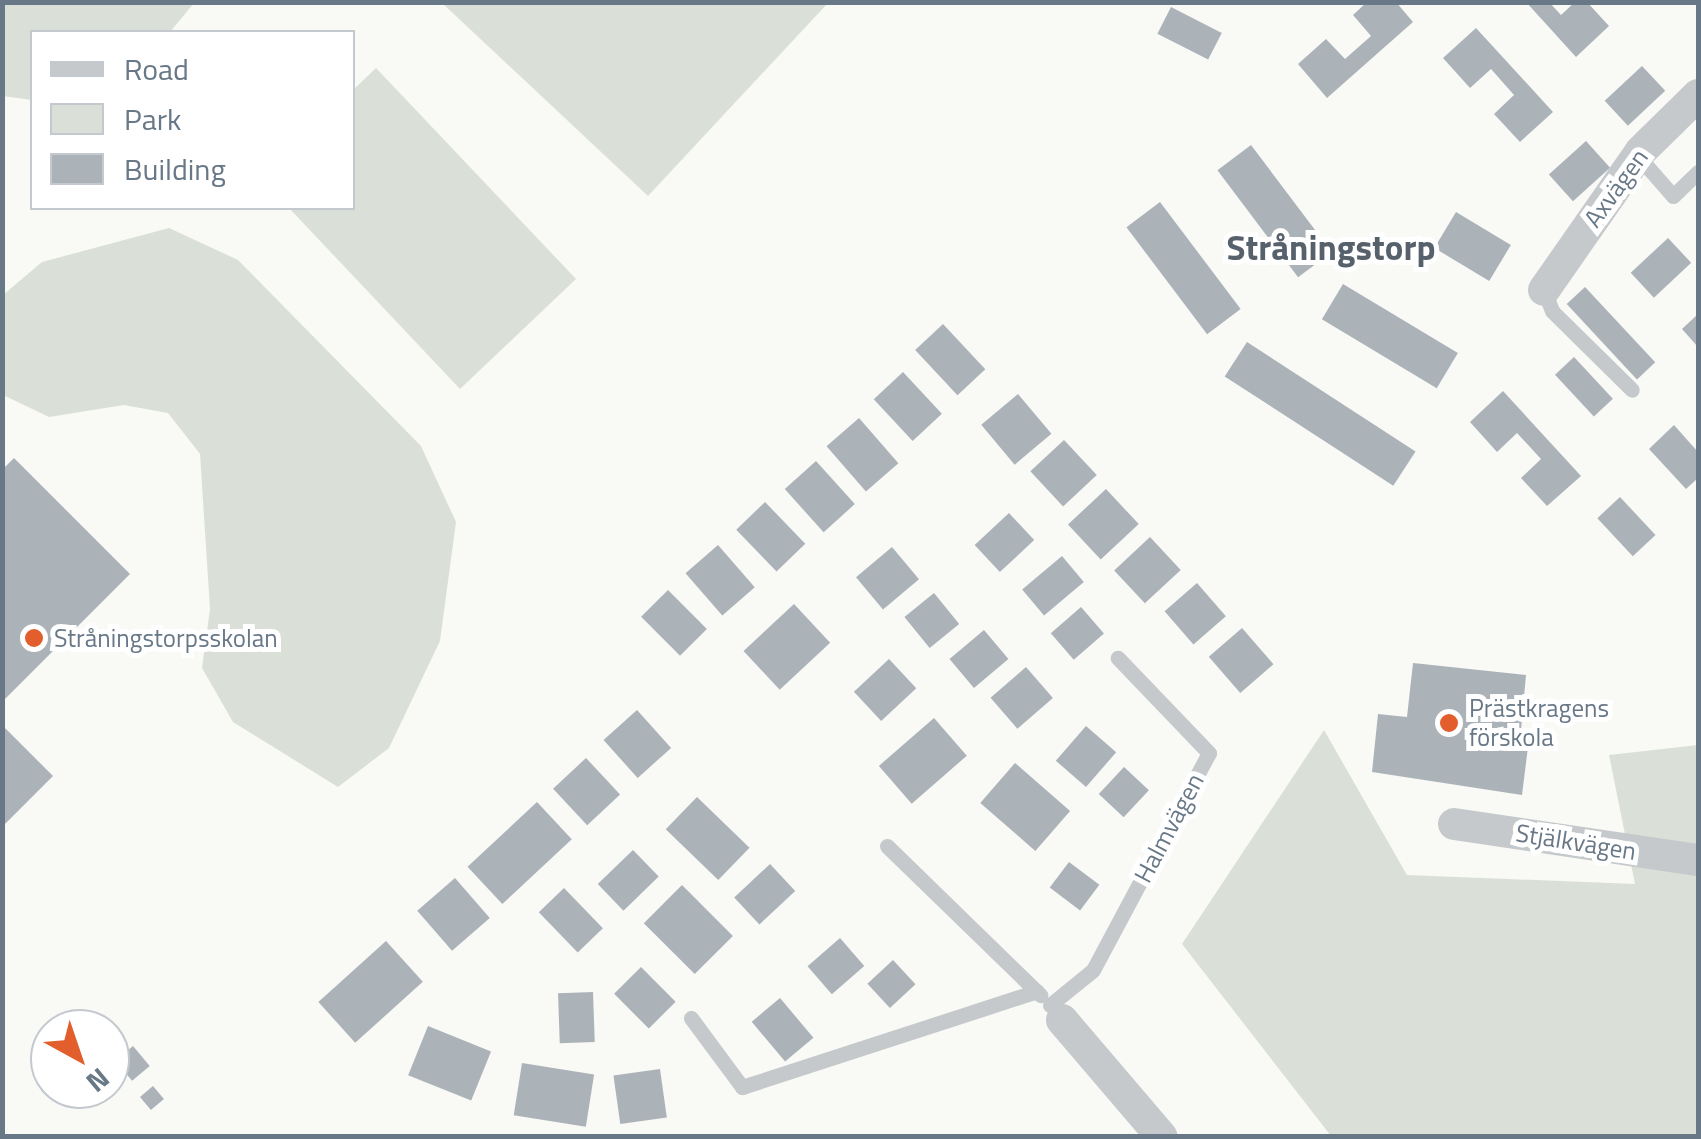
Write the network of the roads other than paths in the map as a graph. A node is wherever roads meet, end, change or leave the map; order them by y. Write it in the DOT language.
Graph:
graph roads {
  1 [pos="1698,95"];
  2 [pos="1638,156"];
  3 [pos="1698,172"];
  4 [pos="1544,290"];
  5 [pos="1632,390"];
  6 [pos="1118,658"];
  7 [pos="1454,824"];
  8 [pos="887,846"];
  9 [pos="1698,860"];
  10 [pos="1037,990"];
  11 [pos="1056,1013"];
  12 [pos="691,1018"];
  13 [pos="1161,1136"];
  1 -- 2 [label="street, Axvägen"];
  2 -- 3 [label="lane"];
  2 -- 4 [label="street, Axvägen"];
  4 -- 5 [label="lane"];
  6 -- 11 [label="lane, Halmvägen"];
  7 -- 9 [label="street, Stjälkvägen"];
  8 -- 10 [label="lane"];
  10 -- 11 [label="lane"];
  10 -- 12 [label="lane"];
  11 -- 13 [label="street"];
}
